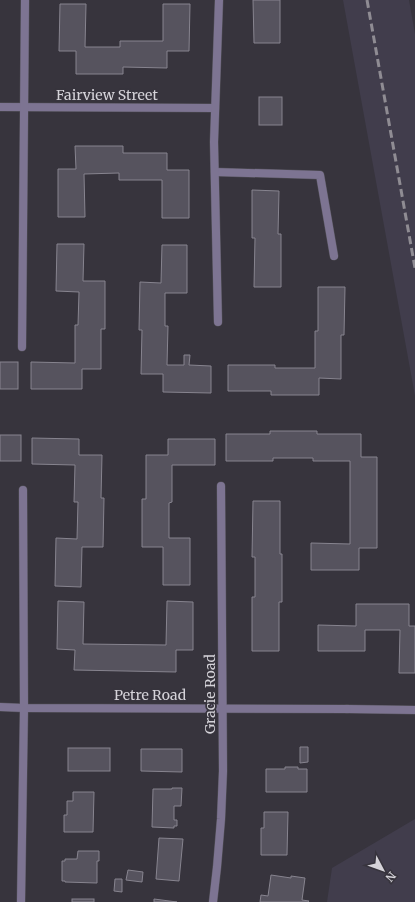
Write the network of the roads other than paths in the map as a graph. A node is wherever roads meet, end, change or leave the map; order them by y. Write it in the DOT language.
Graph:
graph roads {
  1 [pos="25,0"];
  2 [pos="219,0"];
  3 [pos="0,107"];
  4 [pos="24,108"];
  5 [pos="215,108"];
  6 [pos="215,172"];
  7 [pos="334,256"];
  8 [pos="218,322"];
  9 [pos="22,347"];
  10 [pos="221,486"];
  11 [pos="23,490"];
  12 [pos="0,707"];
  13 [pos="24,708"];
  14 [pos="223,708"];
  15 [pos="415,710"];
  16 [pos="21,902"];
  17 [pos="213,902"];
  1 -- 4 [label="street"];
  2 -- 5 [label="street"];
  3 -- 4 [label="street, Fairview Street"];
  4 -- 5 [label="street, Fairview Street"];
  4 -- 9 [label="street"];
  5 -- 6 [label="street"];
  6 -- 7 [label="street"];
  6 -- 8 [label="street"];
  10 -- 14 [label="street, Gracie Road"];
  11 -- 13 [label="street"];
  12 -- 13 [label="street, Petre Road"];
  13 -- 14 [label="street, Petre Road"];
  13 -- 16 [label="street"];
  14 -- 15 [label="street, Petre Road"];
  14 -- 17 [label="street, Gracie Road"];
}
